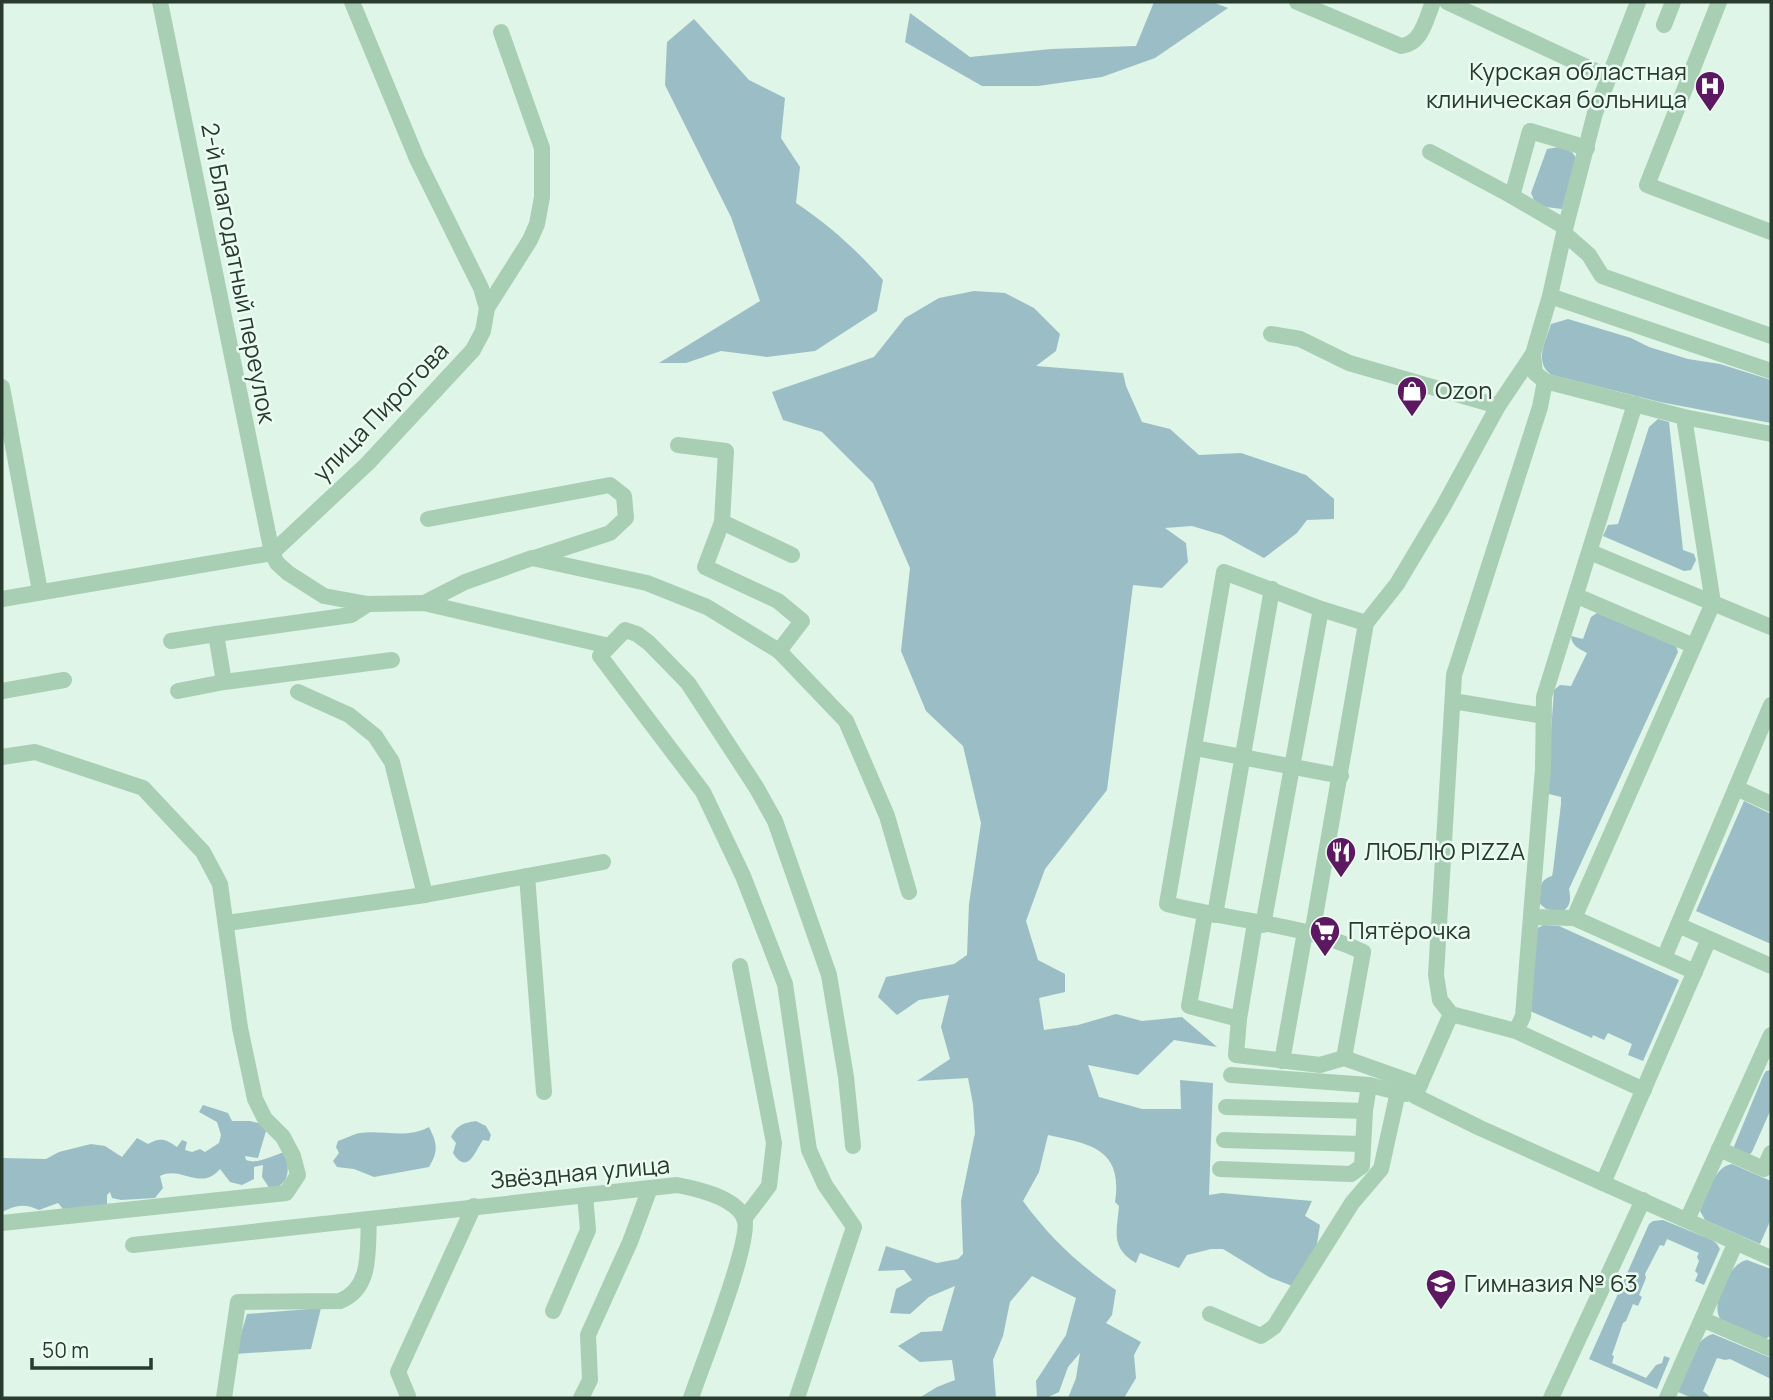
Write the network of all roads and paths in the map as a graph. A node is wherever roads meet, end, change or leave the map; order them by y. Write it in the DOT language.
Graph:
graph roads {
  1 [pos="160,2"];
  2 [pos="352,2"];
  3 [pos="1297,2"];
  4 [pos="1433,2"];
  5 [pos="1447,2"];
  6 [pos="1638,2"];
  7 [pos="1674,2"];
  8 [pos="1719,2"];
  9 [pos="1664,25"];
  10 [pos="501,32"];
  11 [pos="1608,77"];
  12 [pos="1587,148"];
  13 [pos="1430,152"];
  14 [pos="1512,195"];
  15 [pos="1564,230"];
  16 [pos="1771,232"];
  17 [pos="1550,296"];
  18 [pos="487,308"];
  19 [pos="1271,334"];
  20 [pos="1771,336"];
  21 [pos="1533,354"];
  22 [pos="1771,371"];
  23 [pos="1545,382"];
  24 [pos="2,387"];
  25 [pos="1635,404"];
  26 [pos="1498,406"];
  27 [pos="1684,417"];
  28 [pos="1771,433"];
  29 [pos="678,446"];
  30 [pos="428,519"];
  31 [pos="722,522"];
  32 [pos="272,552"];
  33 [pos="1590,552"];
  34 [pos="792,555"];
  35 [pos="532,558"];
  36 [pos="1272,589"];
  37 [pos="40,591"];
  38 [pos="1577,596"];
  39 [pos="2,599"];
  40 [pos="424,603"];
  41 [pos="1713,603"];
  42 [pos="368,604"];
  43 [pos="1321,609"];
  44 [pos="1366,623"];
  45 [pos="1771,627"];
  46 [pos="216,634"];
  47 [pos="171,641"];
  48 [pos="609,646"];
  49 [pos="1693,646"];
  50 [pos="779,651"];
  51 [pos="392,660"];
  52 [pos="64,680"];
  53 [pos="224,682"];
  54 [pos="2,691"];
  55 [pos="178,691"];
  56 [pos="298,692"];
  57 [pos="1453,701"];
  58 [pos="1771,705"];
  59 [pos="1544,716"];
  60 [pos="1195,748"];
  61 [pos="2,757"];
  62 [pos="1242,757"];
  63 [pos="1291,767"];
  64 [pos="1340,776"];
  65 [pos="1736,788"];
  66 [pos="1771,804"];
  67 [pos="603,862"];
  68 [pos="527,876"];
  69 [pos="909,892"];
  70 [pos="425,895"];
  71 [pos="1210,914"];
  72 [pos="1531,917"];
  73 [pos="1574,918"];
  74 [pos="227,923"];
  75 [pos="1259,924"];
  76 [pos="1678,925"];
  77 [pos="1308,933"];
  78 [pos="1709,939"];
  79 [pos="1664,958"];
  80 [pos="740,966"];
  81 [pos="1771,966"];
  82 [pos="1695,972"];
  83 [pos="1451,1014"];
  84 [pos="1239,1019"];
  85 [pos="1516,1031"];
  86 [pos="1771,1035"];
  87 [pos="1344,1058"];
  88 [pos="1282,1061"];
  89 [pos="1766,1062"];
  90 [pos="1231,1075"];
  91 [pos="1369,1086"];
  92 [pos="1644,1090"];
  93 [pos="544,1091"];
  94 [pos="1418,1091"];
  95 [pos="1398,1092"];
  96 [pos="1226,1107"];
  97 [pos="1365,1111"];
  98 [pos="1224,1140"];
  99 [pos="1362,1144"];
  100 [pos="853,1146"];
  101 [pos="1718,1149"];
  102 [pos="1771,1153"];
  103 [pos="1220,1170"];
  104 [pos="1603,1183"];
  105 [pos="650,1188"];
  106 [pos="585,1195"];
  107 [pos="1643,1200"];
  108 [pos="474,1206"];
  109 [pos="369,1219"];
  110 [pos="744,1219"];
  111 [pos="1687,1220"];
  112 [pos="2,1223"];
  113 [pos="1736,1242"];
  114 [pos="133,1245"];
  115 [pos="1769,1253"];
  116 [pos="553,1311"];
  117 [pos="1210,1314"];
  118 [pos="1703,1320"];
  119 [pos="1771,1349"];
  120 [pos="224,1398"];
  121 [pos="407,1398"];
  122 [pos="581,1398"];
  123 [pos="691,1398"];
  124 [pos="797,1398"];
  125 [pos="1551,1398"];
  126 [pos="1667,1398"];
  1 -- 32 [label="street, 2-й Благодатный переулок"];
  2 -- 18 [label="street"];
  3 -- 4 [label="street"];
  5 -- 11 [label="street"];
  6 -- 11 [label="street"];
  7 -- 9 [label="street"];
  8 -- 16 [label="street"];
  10 -- 18 [label="street, улица Пирогова"];
  11 -- 12 [label="street"];
  12 -- 14 [label="street"];
  12 -- 15 [label="street"];
  13 -- 14 [label="street"];
  14 -- 15 [label="street"];
  15 -- 17 [label="street"];
  15 -- 20 [label="street"];
  17 -- 21 [label="street"];
  17 -- 22 [label="street"];
  18 -- 32 [label="street, улица Пирогова"];
  19 -- 26 [label="street"];
  21 -- 23 [label="street"];
  21 -- 26 [label="street"];
  23 -- 25 [label="street"];
  23 -- 57 [label="street"];
  24 -- 37 [label="street"];
  25 -- 27 [label="street"];
  25 -- 33 [label="street"];
  26 -- 44 [label="street"];
  27 -- 28 [label="street"];
  27 -- 41 [label="street"];
  29 -- 31 [label="street"];
  30 -- 35 [label="street"];
  31 -- 34 [label="street"];
  31 -- 50 [label="street"];
  32 -- 37 [label="street"];
  32 -- 42 [label="street"];
  33 -- 38 [label="street"];
  33 -- 41 [label="street"];
  35 -- 40 [label="street"];
  35 -- 50 [label="street"];
  36 -- 43 [label="street"];
  36 -- 60 [label="street"];
  36 -- 62 [label="street"];
  37 -- 39 [label="street"];
  38 -- 49 [label="street"];
  38 -- 59 [label="street"];
  40 -- 42 [label="street"];
  40 -- 48 [label="street"];
  41 -- 45 [label="street"];
  41 -- 49 [label="street"];
  42 -- 46 [label="street"];
  43 -- 44 [label="street"];
  43 -- 63 [label="street"];
  44 -- 64 [label="street"];
  46 -- 47 [label="street"];
  46 -- 53 [label="street"];
  48 -- 100 [label="street"];
  48 -- 124 [label="street"];
  49 -- 73 [label="street"];
  50 -- 69 [label="street"];
  51 -- 53 [label="street"];
  52 -- 54 [label="street"];
  53 -- 55 [label="street"];
  56 -- 70 [label="street"];
  57 -- 59 [label="street"];
  57 -- 83 [label="street"];
  58 -- 65 [label="street"];
  59 -- 72 [label="street"];
  60 -- 62 [label="street"];
  60 -- 71 [label="street"];
  61 -- 74 [label="street"];
  62 -- 63 [label="street"];
  62 -- 71 [label="street"];
  63 -- 64 [label="street"];
  63 -- 75 [label="street"];
  64 -- 77 [label="street"];
  65 -- 66 [label="street"];
  65 -- 76 [label="street"];
  67 -- 68 [label="street"];
  68 -- 70 [label="street"];
  68 -- 93 [label="street"];
  70 -- 74 [label="street"];
  71 -- 75 [label="street"];
  71 -- 84 [label="street"];
  72 -- 73 [label="street"];
  72 -- 85 [label="street"];
  73 -- 79 [label="street"];
  74 -- 112 [label="street"];
  75 -- 77 [label="street"];
  75 -- 84 [label="street"];
  76 -- 78 [label="street"];
  76 -- 79 [label="street"];
  77 -- 87 [label="street"];
  77 -- 88 [label="street"];
  78 -- 81 [label="street"];
  78 -- 82 [label="street"];
  79 -- 82 [label="street"];
  80 -- 110 [label="street"];
  82 -- 92 [label="street"];
  83 -- 85 [label="street"];
  83 -- 94 [label="street"];
  84 -- 88 [label="street"];
  85 -- 92 [label="street"];
  86 -- 89 [label="street"];
  87 -- 88 [label="street"];
  87 -- 94 [label="street"];
  89 -- 101 [label="street"];
  90 -- 91 [label="street"];
  91 -- 95 [label="street"];
  91 -- 97 [label="street"];
  92 -- 104 [label="street"];
  94 -- 95 [label="street"];
  94 -- 104 [label="street"];
  95 -- 117 [label="street"];
  96 -- 97 [label="street"];
  97 -- 99 [label="street"];
  98 -- 99 [label="street"];
  99 -- 103 [label="street"];
  101 -- 102 [label="street"];
  101 -- 111 [label="street"];
  104 -- 107 [label="street"];
  105 -- 106 [label="street, Звёздная улица"];
  105 -- 110 [label="street, Звёздная улица"];
  105 -- 122 [label="street"];
  106 -- 108 [label="street, Звёздная улица"];
  106 -- 116 [label="street"];
  107 -- 111 [label="street"];
  107 -- 125 [label="street"];
  108 -- 109 [label="street, Звёздная улица"];
  108 -- 121 [label="street"];
  109 -- 114 [label="street, Звёздная улица"];
  109 -- 120 [label="street"];
  110 -- 123 [label="street"];
  111 -- 113 [label="street"];
  113 -- 115 [label="street"];
  113 -- 118 [label="street"];
  118 -- 119 [label="street"];
  118 -- 126 [label="street"];
}
